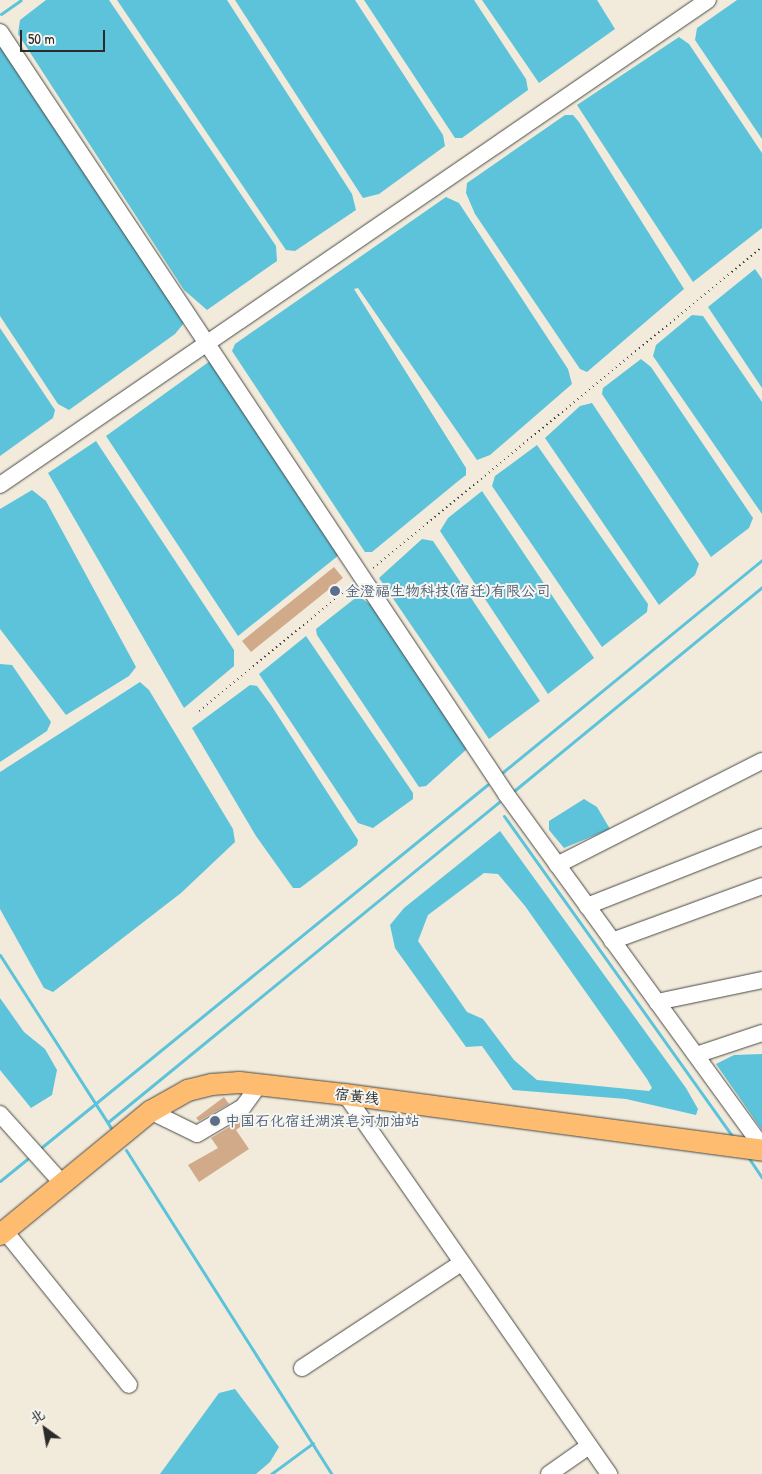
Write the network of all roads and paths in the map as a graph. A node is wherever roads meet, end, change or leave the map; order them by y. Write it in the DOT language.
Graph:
graph roads {
  1 [pos="708,0"];
  2 [pos="0,32"];
  3 [pos="762,247"];
  4 [pos="205,344"];
  5 [pos="0,484"];
  6 [pos="361,578"];
  7 [pos="199,711"];
  8 [pos="762,761"];
  9 [pos="762,837"];
  10 [pos="557,865"];
  11 [pos="762,886"];
  12 [pos="587,906"];
  13 [pos="612,940"];
  14 [pos="762,980"];
  15 [pos="657,1002"];
  16 [pos="762,1033"];
  17 [pos="696,1055"];
  18 [pos="259,1085"];
  19 [pos="345,1094"];
  20 [pos="150,1111"];
  21 [pos="0,1114"];
  22 [pos="762,1148"];
  23 [pos="61,1182"];
  24 [pos="2,1232"];
  25 [pos="461,1263"];
  26 [pos="302,1368"];
  27 [pos="129,1385"];
  28 [pos="589,1446"];
  29 [pos="550,1474"];
  30 [pos="609,1474"];
  1 -- 4 [label="street"];
  2 -- 4 [label="street"];
  3 -- 6 [label="path"];
  4 -- 5 [label="street"];
  4 -- 6 [label="street"];
  6 -- 7 [label="path"];
  6 -- 10 [label="street"];
  8 -- 10 [label="street"];
  9 -- 12 [label="street"];
  10 -- 12 [label="street"];
  11 -- 13 [label="street"];
  12 -- 13 [label="street"];
  13 -- 15 [label="street"];
  14 -- 15 [label="street"];
  15 -- 17 [label="street"];
  16 -- 17 [label="street"];
  17 -- 22 [label="street"];
  18 -- 19 [label="main road, 宿黄线"];
  18 -- 20 [label="main road, 宿黄线"];
  18 -- 20 [label="street"];
  19 -- 22 [label="main road, 宿黄线"];
  19 -- 25 [label="street"];
  20 -- 23 [label="main road, 宿黄线"];
  21 -- 23 [label="street"];
  23 -- 24 [label="main road, 宿黄线"];
  24 -- 27 [label="street"];
  25 -- 26 [label="street"];
  25 -- 28 [label="street"];
  28 -- 29 [label="street"];
  28 -- 30 [label="street"];
}
